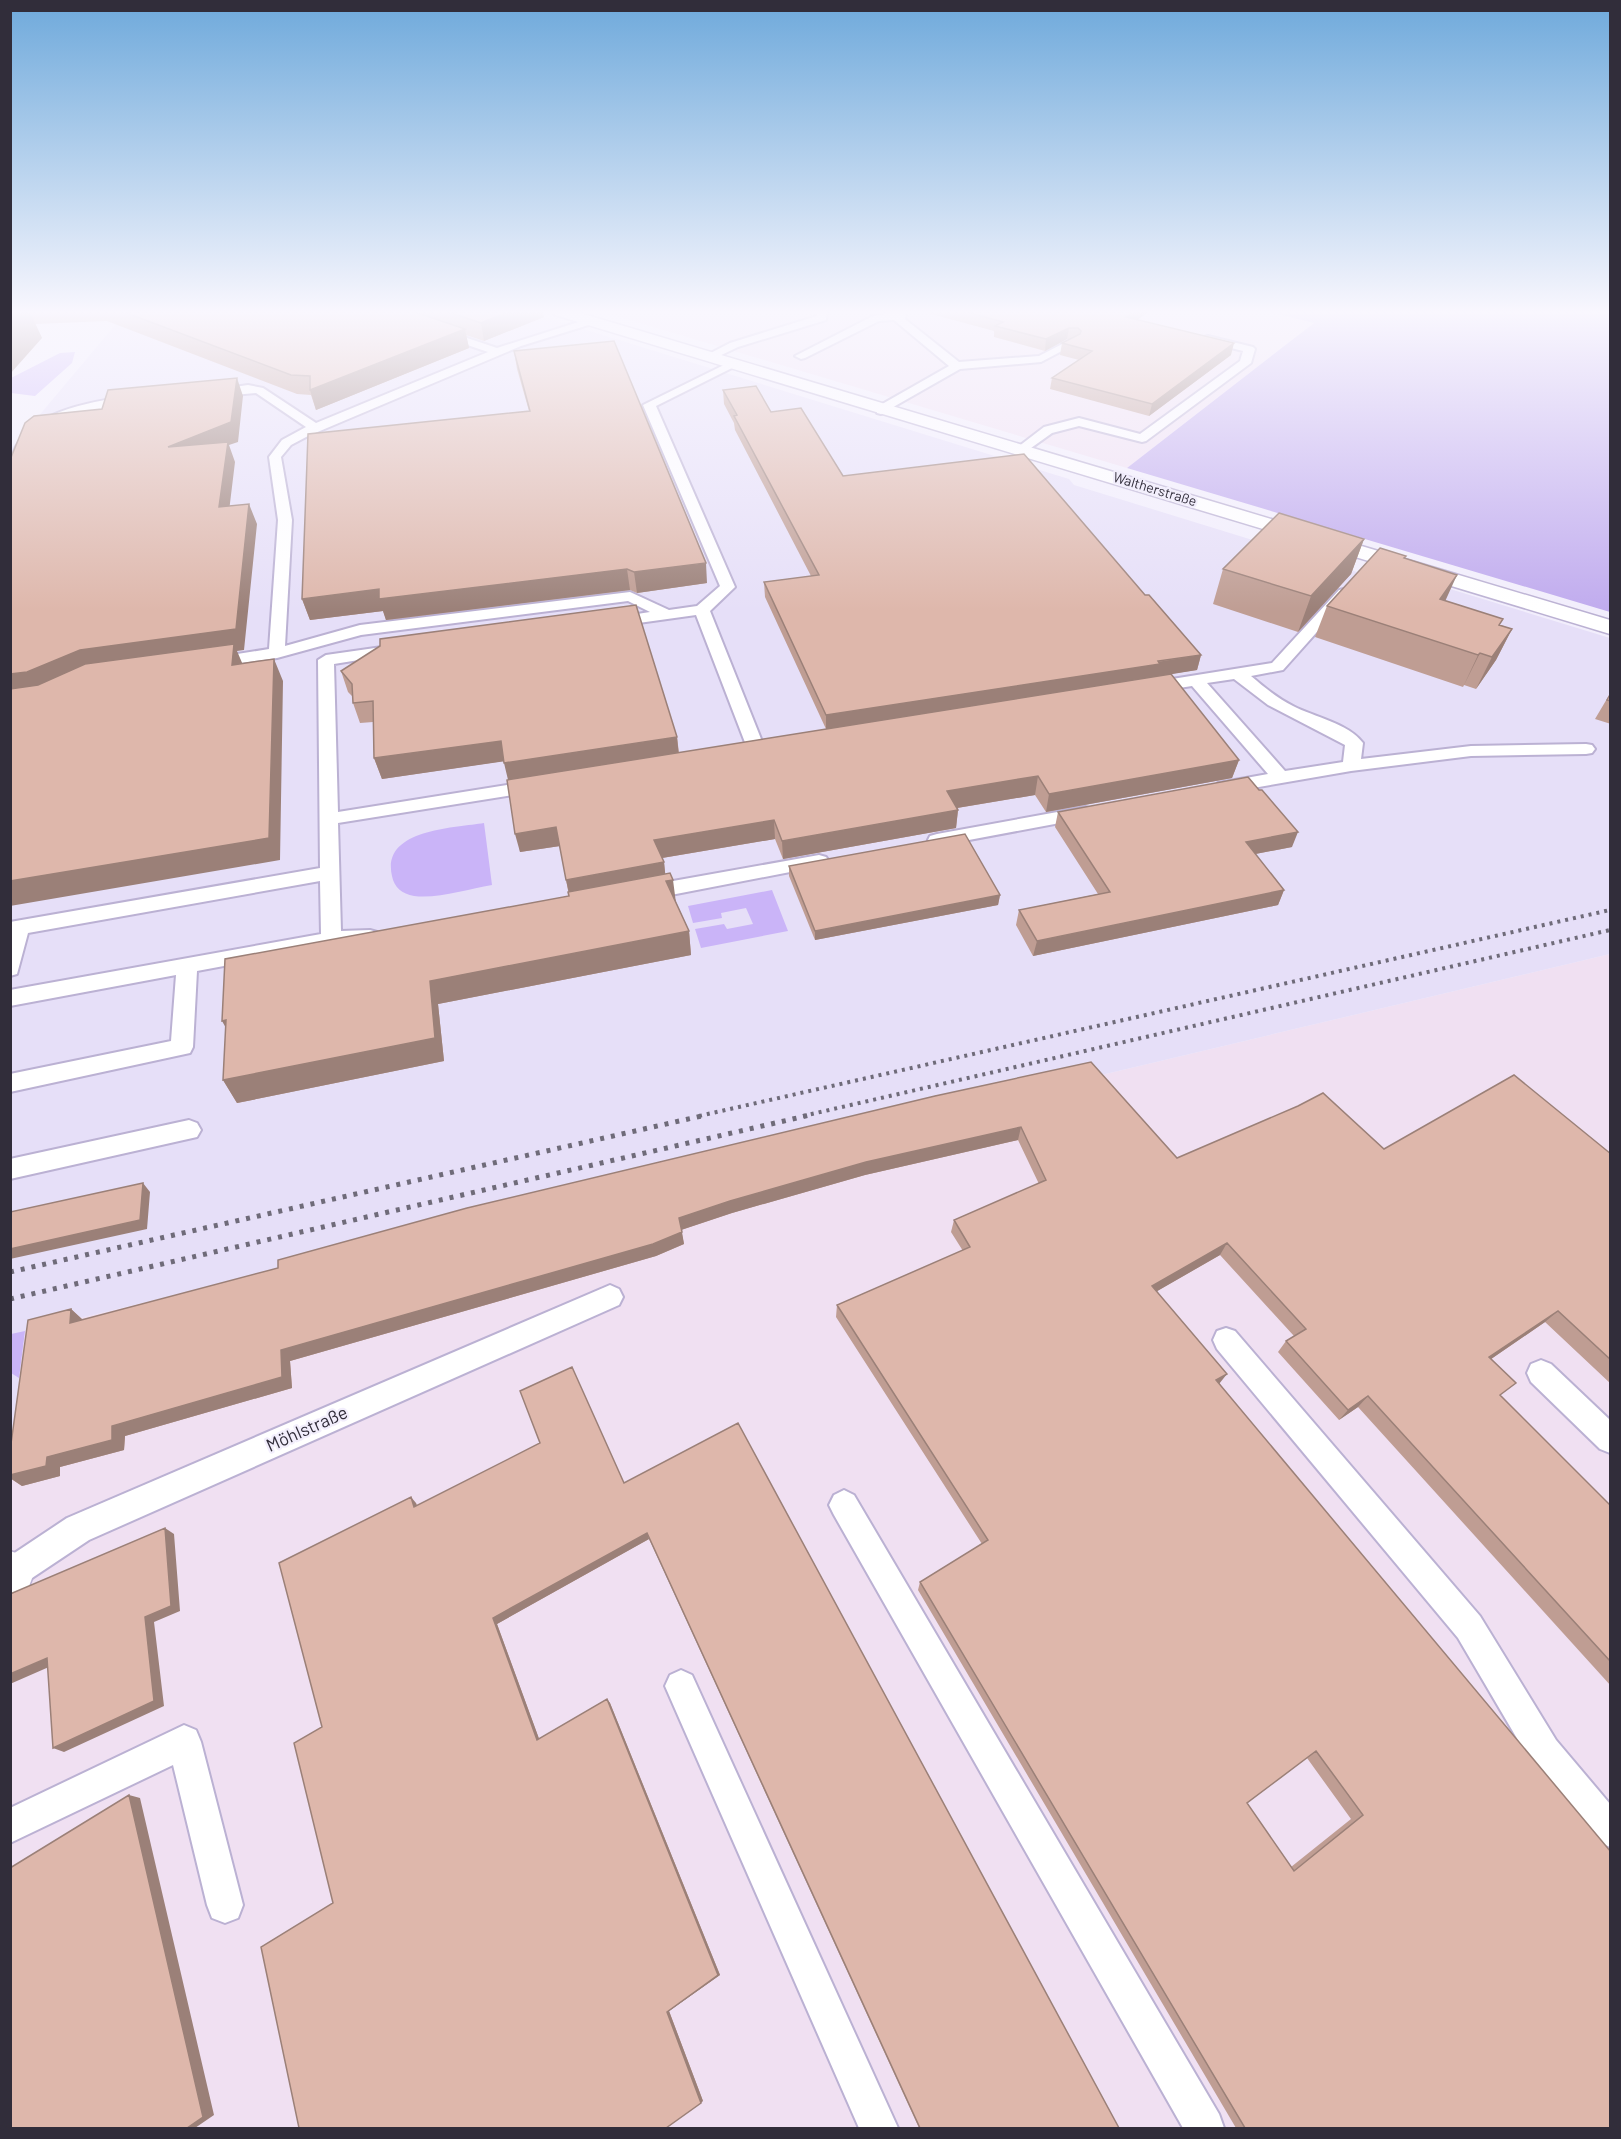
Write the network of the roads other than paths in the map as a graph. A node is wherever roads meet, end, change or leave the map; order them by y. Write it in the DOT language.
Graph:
graph roads {
  1 [pos="78,412"];
  2 [pos="292,412"];
  3 [pos="354,412"];
  4 [pos="652,412"];
  5 [pos="888,412"];
  6 [pos="1178,412"];
  7 [pos="315,428"];
  8 [pos="1020,450"];
  9 [pos="10,469"];
  10 [pos="1377,556"];
  11 [pos="702,610"];
  12 [pos="668,615"];
  13 [pos="597,624"];
  14 [pos="1611,627"];
  15 [pos="411,648"];
  16 [pos="277,653"];
  17 [pos="326,660"];
  18 [pos="196,665"];
  19 [pos="1237,673"];
  20 [pos="1196,680"];
  21 [pos="1126,691"];
  22 [pos="1586,749"];
  23 [pos="720,754"];
  24 [pos="1351,766"];
  25 [pos="1280,777"];
  26 [pos="554,784"];
  27 [pos="1210,790"];
  28 [pos="1104,809"];
  29 [pos="328,819"];
  30 [pos="917,843"];
  31 [pos="836,858"];
  32 [pos="329,873"];
  33 [pos="625,897"];
  34 [pos="15,928"];
  35 [pos="384,936"];
  36 [pos="331,939"];
  37 [pos="187,965"];
  38 [pos="10,969"];
  39 [pos="10,998"];
  40 [pos="10,1083"];
  41 [pos="189,1130"];
  42 [pos="10,1169"];
  43 [pos="610,1298"];
  44 [pos="1226,1340"];
  45 [pos="1541,1373"];
  46 [pos="1611,1439"];
  47 [pos="844,1505"];
  48 [pos="11,1573"];
  49 [pos="681,1686"];
  50 [pos="10,1826"];
  51 [pos="1611,1830"];
  52 [pos="225,1905"];
  53 [pos="879,2128"];
  54 [pos="1205,2128"];
  1 -- 9 [label="lane"];
  2 -- 7 [label="lane"];
  3 -- 7 [label="lane"];
  4 -- 11 [label="lane"];
  5 -- 8 [label="street, Waltherstraße"];
  6 -- 8 [label="lane"];
  7 -- 16 [label="lane"];
  8 -- 10 [label="street, Waltherstraße"];
  10 -- 14 [label="street, Waltherstraße"];
  10 -- 19 [label="lane"];
  11 -- 12 [label="lane"];
  11 -- 23 [label="lane"];
  12 -- 13 [label="lane"];
  12 -- 16 [label="lane"];
  15 -- 17 [label="lane"];
  16 -- 17 [label="lane"];
  16 -- 18 [label="lane"];
  17 -- 29 [label="lane"];
  19 -- 20 [label="lane"];
  19 -- 24 [label="lane"];
  20 -- 21 [label="lane"];
  20 -- 25 [label="lane"];
  22 -- 24 [label="lane"];
  24 -- 25 [label="lane"];
  25 -- 27 [label="lane"];
  26 -- 29 [label="lane"];
  28 -- 30 [label="lane"];
  29 -- 32 [label="lane"];
  31 -- 33 [label="lane"];
  32 -- 34 [label="lane"];
  32 -- 36 [label="lane"];
  34 -- 38 [label="lane"];
  35 -- 36 [label="lane"];
  36 -- 37 [label="lane"];
  37 -- 39 [label="lane"];
  37 -- 40 [label="lane"];
  41 -- 42 [label="lane"];
  43 -- 48 [label="lane, Möhlstraße"];
  44 -- 51 [label="lane"];
  45 -- 46 [label="lane"];
  47 -- 54 [label="lane"];
  49 -- 53 [label="lane"];
  50 -- 52 [label="lane"];
}
